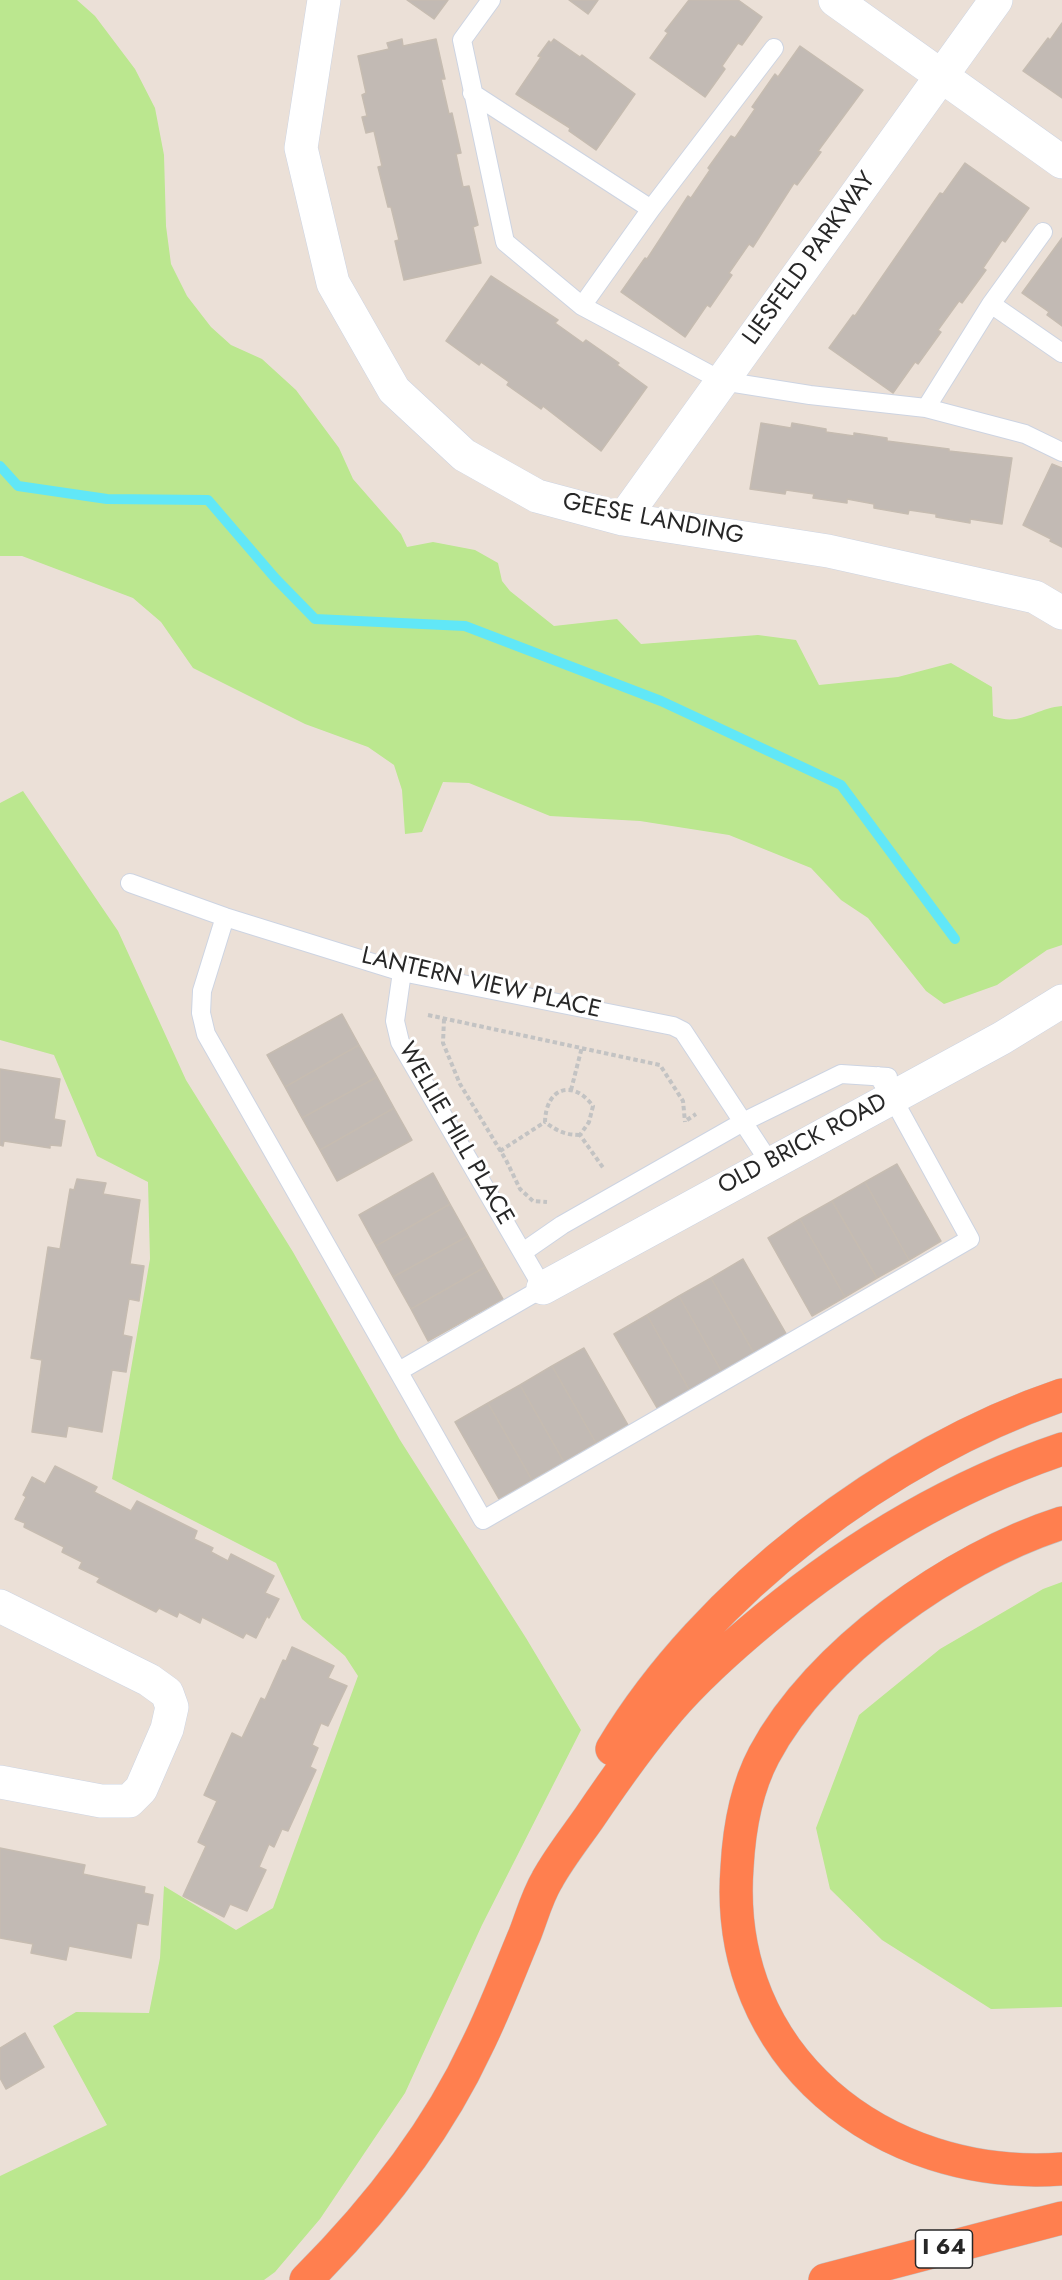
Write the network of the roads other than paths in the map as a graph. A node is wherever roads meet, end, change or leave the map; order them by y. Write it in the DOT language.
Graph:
graph roads {
  1 [pos="324,0"];
  2 [pos="491,0"];
  3 [pos="835,0"];
  4 [pos="996,0"];
  5 [pos="774,48"];
  6 [pos="941,76"];
  7 [pos="472,93"];
  8 [pos="1062,162"];
  9 [pos="651,209"];
  10 [pos="1043,232"];
  11 [pos="991,304"];
  12 [pos="582,306"];
  13 [pos="1062,353"];
  14 [pos="722,381"];
  15 [pos="926,408"];
  16 [pos="1062,452"];
  17 [pos="623,519"];
  18 [pos="1062,613"];
  19 [pos="130,883"];
  20 [pos="225,917"];
  21 [pos="402,972"];
  22 [pos="1062,1001"];
  23 [pos="885,1087"];
  24 [pos="743,1122"];
  25 [pos="770,1163"];
  26 [pos="523,1252"];
  27 [pos="543,1288"];
  28 [pos="399,1371"];
  29 [pos="1062,1395"];
  30 [pos="1062,1449"];
  31 [pos="1062,1523"];
  32 [pos="0,1606"];
  33 [pos="0,1782"];
  34 [pos="546,1881"];
  35 [pos="1062,2169"];
  36 [pos="1062,2218"];
  37 [pos="306,2280"];
  38 [pos="825,2280"];
  1 -- 17 [label="street, GEESE LANDING"];
  2 -- 7 [label="lane"];
  3 -- 6 [label="street"];
  4 -- 6 [label="street, LIESFELD PARKWAY"];
  5 -- 9 [label="lane"];
  6 -- 8 [label="street"];
  6 -- 14 [label="street, LIESFELD PARKWAY"];
  7 -- 9 [label="lane"];
  7 -- 12 [label="lane"];
  9 -- 12 [label="lane"];
  10 -- 11 [label="lane"];
  11 -- 13 [label="lane"];
  11 -- 15 [label="lane"];
  12 -- 14 [label="lane"];
  14 -- 15 [label="lane"];
  14 -- 17 [label="street, LIESFELD PARKWAY"];
  15 -- 16 [label="lane"];
  17 -- 18 [label="street, GEESE LANDING"];
  19 -- 20 [label="lane, LANTERN VIEW PLACE"];
  20 -- 21 [label="lane, LANTERN VIEW PLACE"];
  20 -- 28 [label="lane"];
  21 -- 24 [label="lane, LANTERN VIEW PLACE"];
  21 -- 26 [label="lane, WELLIE HILL PLACE"];
  22 -- 23 [label="street, OLD BRICK ROAD"];
  23 -- 24 [label="lane"];
  23 -- 25 [label="street, OLD BRICK ROAD"];
  23 -- 28 [label="lane"];
  24 -- 25 [label="lane, LANTERN VIEW PLACE"];
  24 -- 26 [label="lane"];
  25 -- 27 [label="street, OLD BRICK ROAD"];
  26 -- 27 [label="lane, WELLIE HILL PLACE"];
  27 -- 28 [label="lane"];
  29 -- 34 [label="highway"];
  30 -- 34 [label="highway"];
  31 -- 35 [label="highway"];
  32 -- 33 [label="street"];
  34 -- 37 [label="highway"];
  36 -- 38 [label="highway, I 64"];
}
